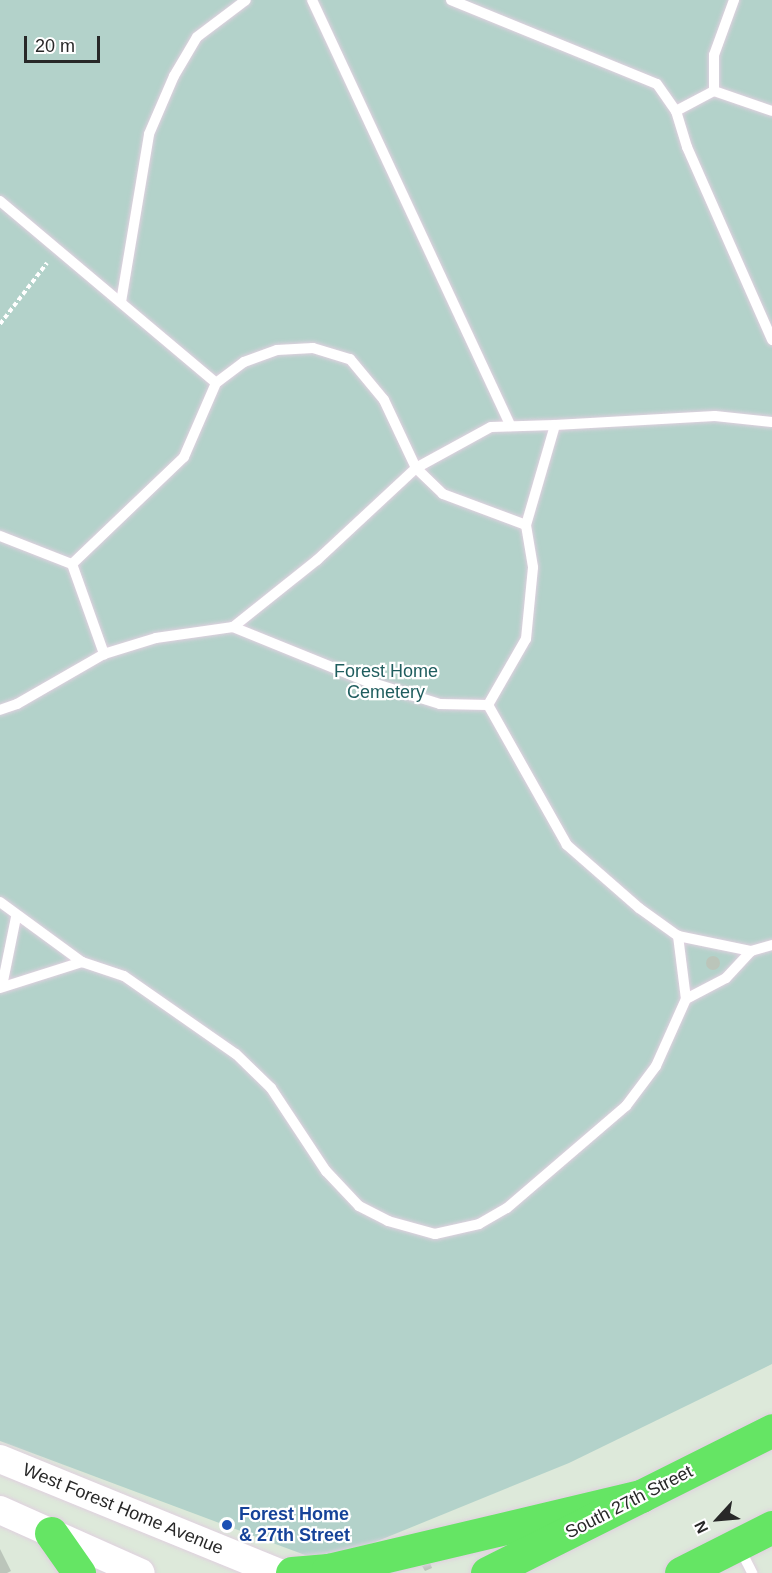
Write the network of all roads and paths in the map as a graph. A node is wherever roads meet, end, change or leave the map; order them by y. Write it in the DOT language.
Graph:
graph roads {
  1 [pos="246,0"];
  2 [pos="312,0"];
  3 [pos="451,0"];
  4 [pos="734,0"];
  5 [pos="714,91"];
  6 [pos="676,111"];
  7 [pos="772,111"];
  8 [pos="0,201"];
  9 [pos="58,248"];
  10 [pos="121,302"];
  11 [pos="0,324"];
  12 [pos="772,340"];
  13 [pos="216,383"];
  14 [pos="772,422"];
  15 [pos="555,424"];
  16 [pos="511,426"];
  17 [pos="416,468"];
  18 [pos="526,525"];
  19 [pos="0,536"];
  20 [pos="72,564"];
  21 [pos="233,627"];
  22 [pos="104,654"];
  23 [pos="488,705"];
  24 [pos="0,710"];
  25 [pos="0,902"];
  26 [pos="16,917"];
  27 [pos="678,936"];
  28 [pos="772,945"];
  29 [pos="752,951"];
  30 [pos="82,962"];
  31 [pos="1,987"];
  32 [pos="686,999"];
  33 [pos="772,1430"];
  34 [pos="0,1459"];
  35 [pos="641,1496"];
  36 [pos="0,1510"];
  37 [pos="772,1527"];
  38 [pos="51,1533"];
  39 [pos="738,1544"];
  40 [pos="79,1573"];
  41 [pos="141,1573"];
  42 [pos="279,1573"];
  43 [pos="292,1573"];
  44 [pos="487,1573"];
  45 [pos="681,1573"];
  46 [pos="752,1573"];
  1 -- 10 [label="lane"];
  2 -- 16 [label="lane"];
  3 -- 6 [label="lane"];
  4 -- 5 [label="lane"];
  5 -- 6 [label="lane"];
  5 -- 7 [label="lane"];
  6 -- 12 [label="lane"];
  8 -- 9 [label="lane"];
  9 -- 10 [label="lane"];
  9 -- 11 [label="path"];
  10 -- 13 [label="lane"];
  13 -- 17 [label="lane"];
  13 -- 20 [label="lane"];
  14 -- 15 [label="lane"];
  15 -- 16 [label="lane"];
  15 -- 18 [label="lane"];
  16 -- 17 [label="lane"];
  17 -- 18 [label="lane"];
  17 -- 21 [label="lane"];
  18 -- 23 [label="lane"];
  19 -- 20 [label="lane"];
  20 -- 22 [label="lane"];
  21 -- 22 [label="lane"];
  21 -- 23 [label="lane"];
  22 -- 24 [label="lane"];
  23 -- 27 [label="lane"];
  25 -- 26 [label="lane"];
  26 -- 30 [label="lane"];
  26 -- 31 [label="lane"];
  27 -- 29 [label="lane"];
  27 -- 32 [label="lane"];
  28 -- 29 [label="lane"];
  29 -- 32 [label="lane"];
  30 -- 31 [label="lane"];
  30 -- 32 [label="lane"];
  33 -- 35 [label="main road, South 27th Street"];
  34 -- 42 [label="main road, West Forest Home Avenue"];
  35 -- 43 [label="main road"];
  35 -- 44 [label="main road, South 27th Street"];
  36 -- 38 [label="main road"];
  37 -- 39 [label="main road"];
  38 -- 40 [label="main road"];
  38 -- 41 [label="main road"];
  39 -- 45 [label="main road"];
  39 -- 46 [label="lane"];
}
